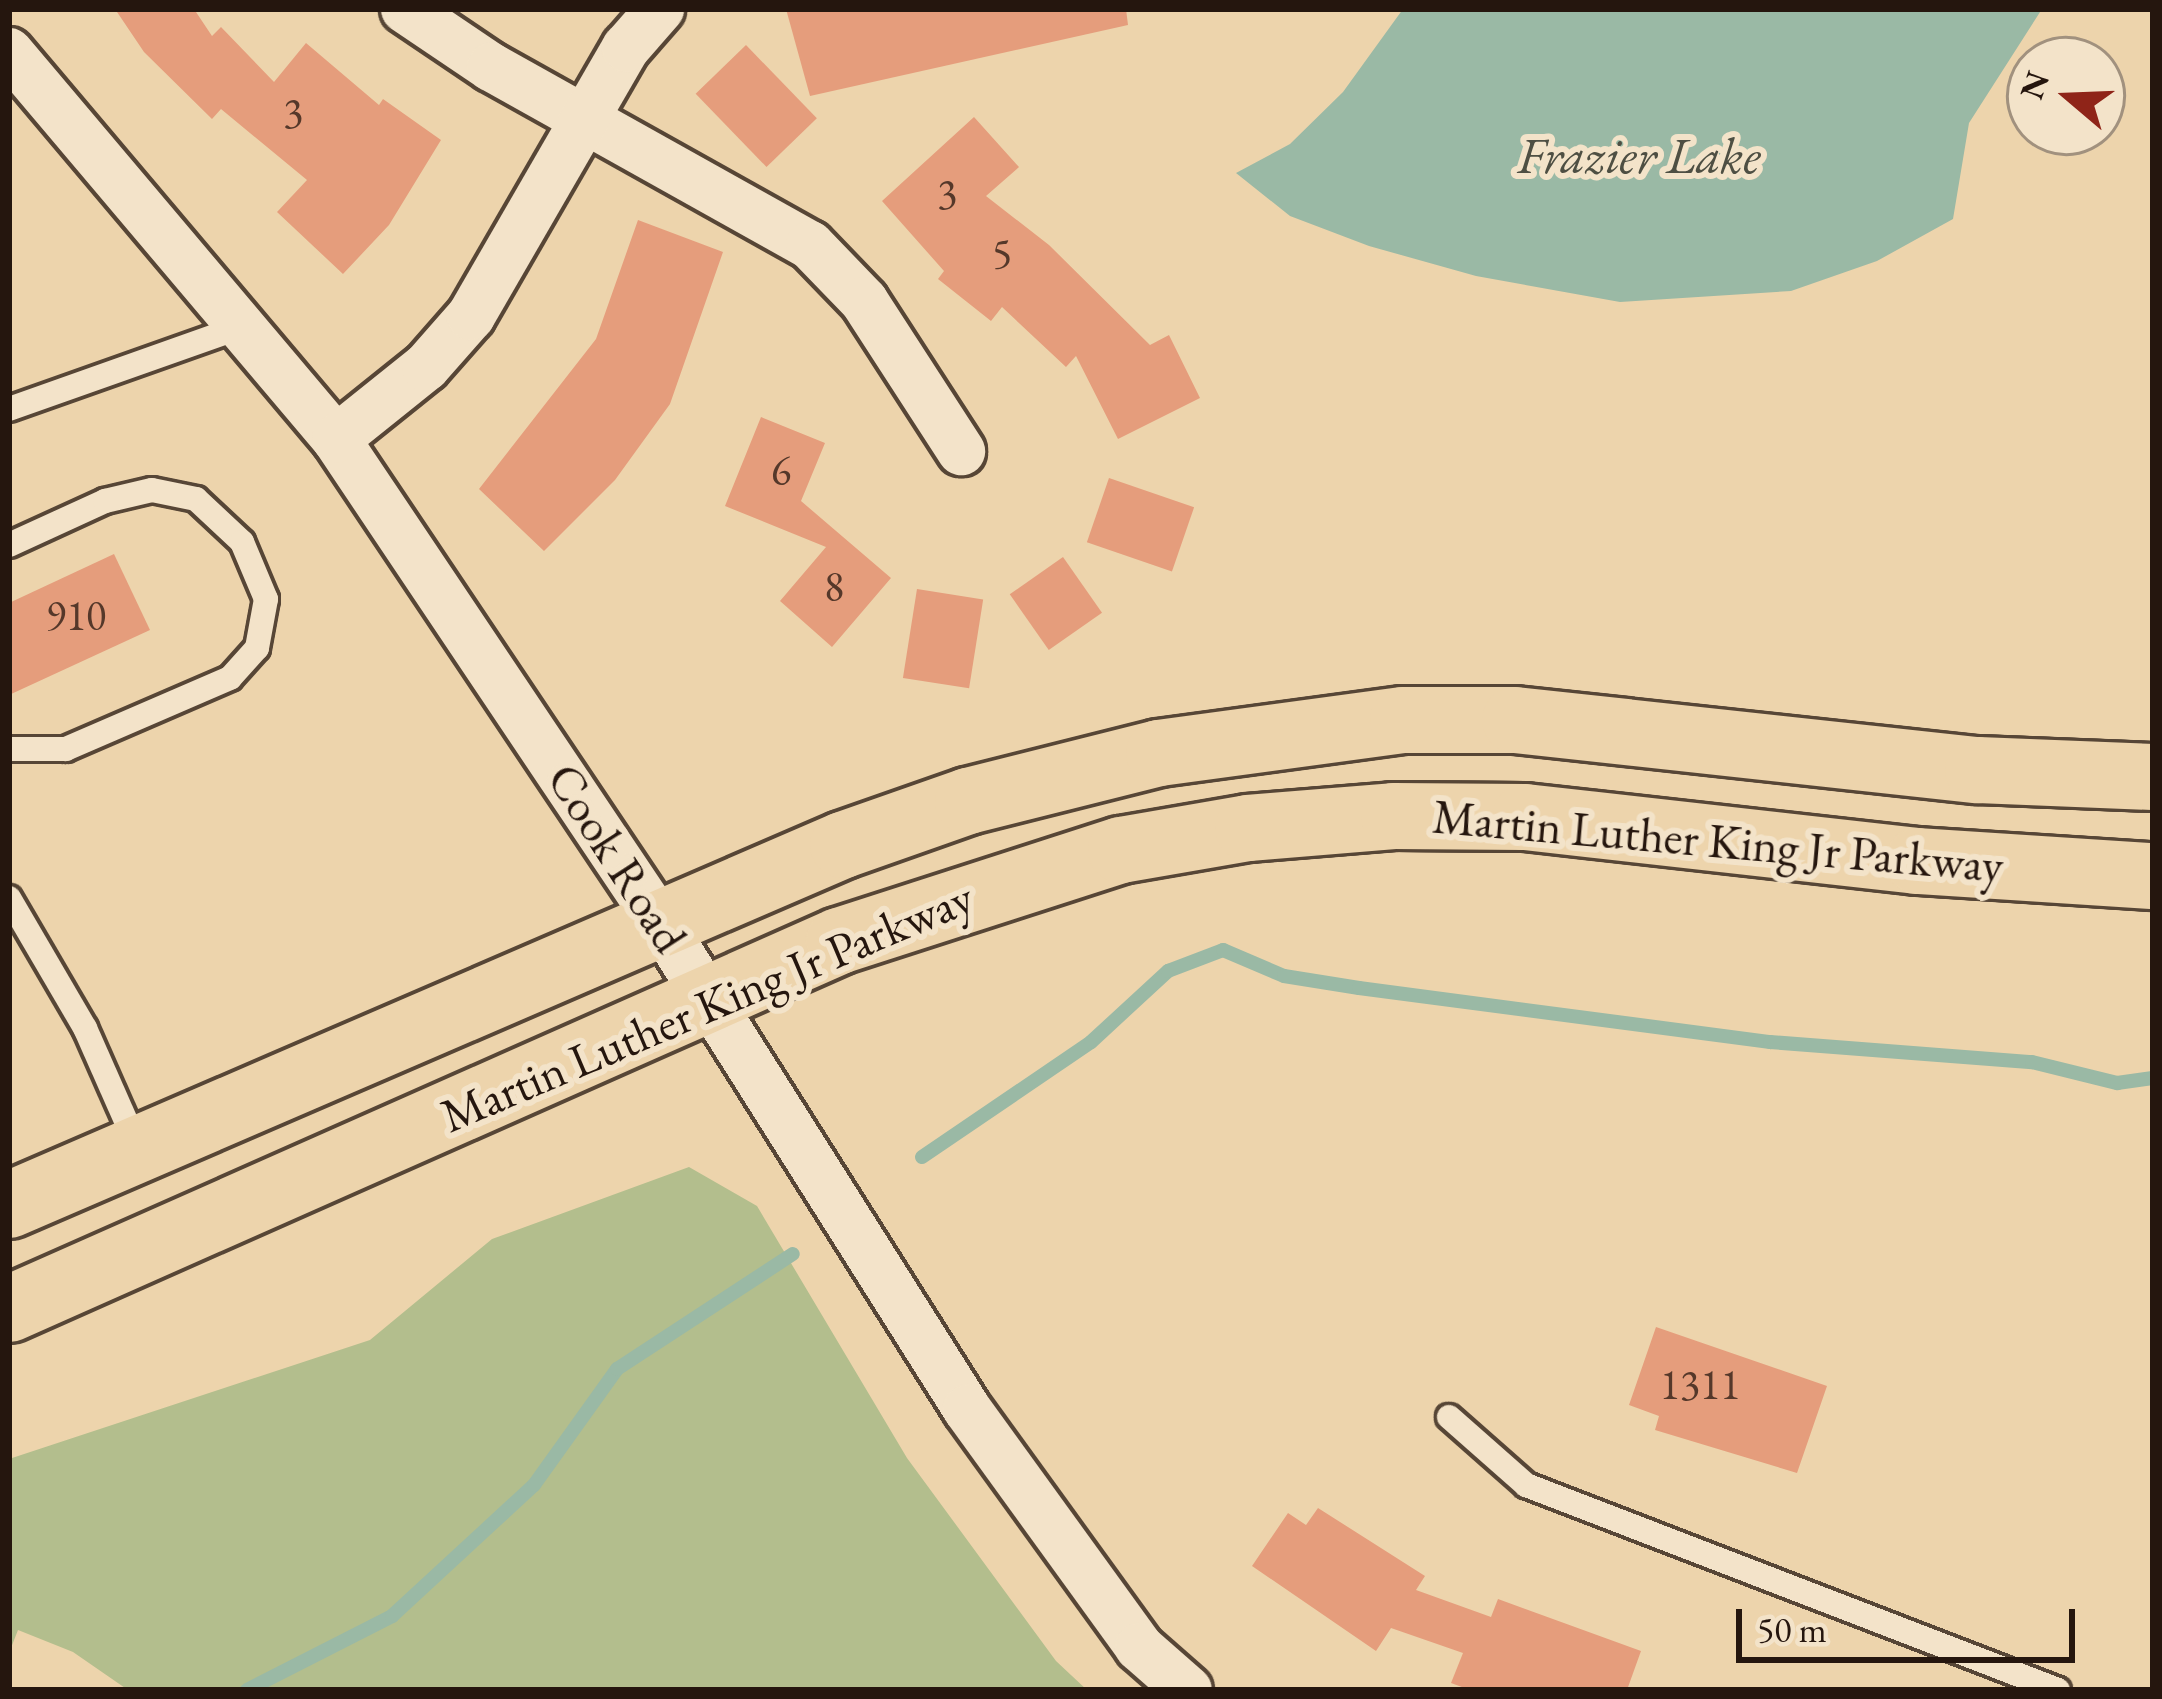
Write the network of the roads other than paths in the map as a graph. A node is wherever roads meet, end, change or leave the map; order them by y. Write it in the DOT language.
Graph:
graph roads {
  1 [pos="405,9"];
  2 [pos="660,9"];
  3 [pos="9,52"];
  4 [pos="585,117"];
  5 [pos="244,326"];
  6 [pos="9,409"];
  7 [pos="336,440"];
  8 [pos="962,452"];
  9 [pos="9,545"];
  10 [pos="11,752"];
  11 [pos="2153,777"];
  12 [pos="2153,876"];
  13 [pos="9,898"];
  14 [pos="661,924"];
  15 [pos="710,1000"];
  16 [pos="139,1149"];
  17 [pos="9,1205"];
  18 [pos="9,1310"];
  19 [pos="1449,1417"];
  20 [pos="1188,1690"];
  21 [pos="2058,1690"];
  1 -- 4 [label="street"];
  2 -- 4 [label="street"];
  3 -- 5 [label="street, Cook Road"];
  4 -- 7 [label="street"];
  4 -- 8 [label="street"];
  5 -- 6 [label="lane"];
  5 -- 7 [label="street, Cook Road"];
  7 -- 14 [label="street, Cook Road"];
  9 -- 10 [label="lane"];
  11 -- 14 [label="main road, Martin Luther King Jr Parkway"];
  12 -- 15 [label="main road, Martin Luther King Jr Parkway"];
  13 -- 16 [label="lane"];
  14 -- 15 [label="street, Cook Road"];
  14 -- 16 [label="main road, Martin Luther King Jr Parkway"];
  15 -- 18 [label="main road, Martin Luther King Jr Parkway"];
  15 -- 20 [label="street, Cook Road"];
  16 -- 17 [label="main road, Martin Luther King Jr Parkway"];
  19 -- 21 [label="lane"];
}
